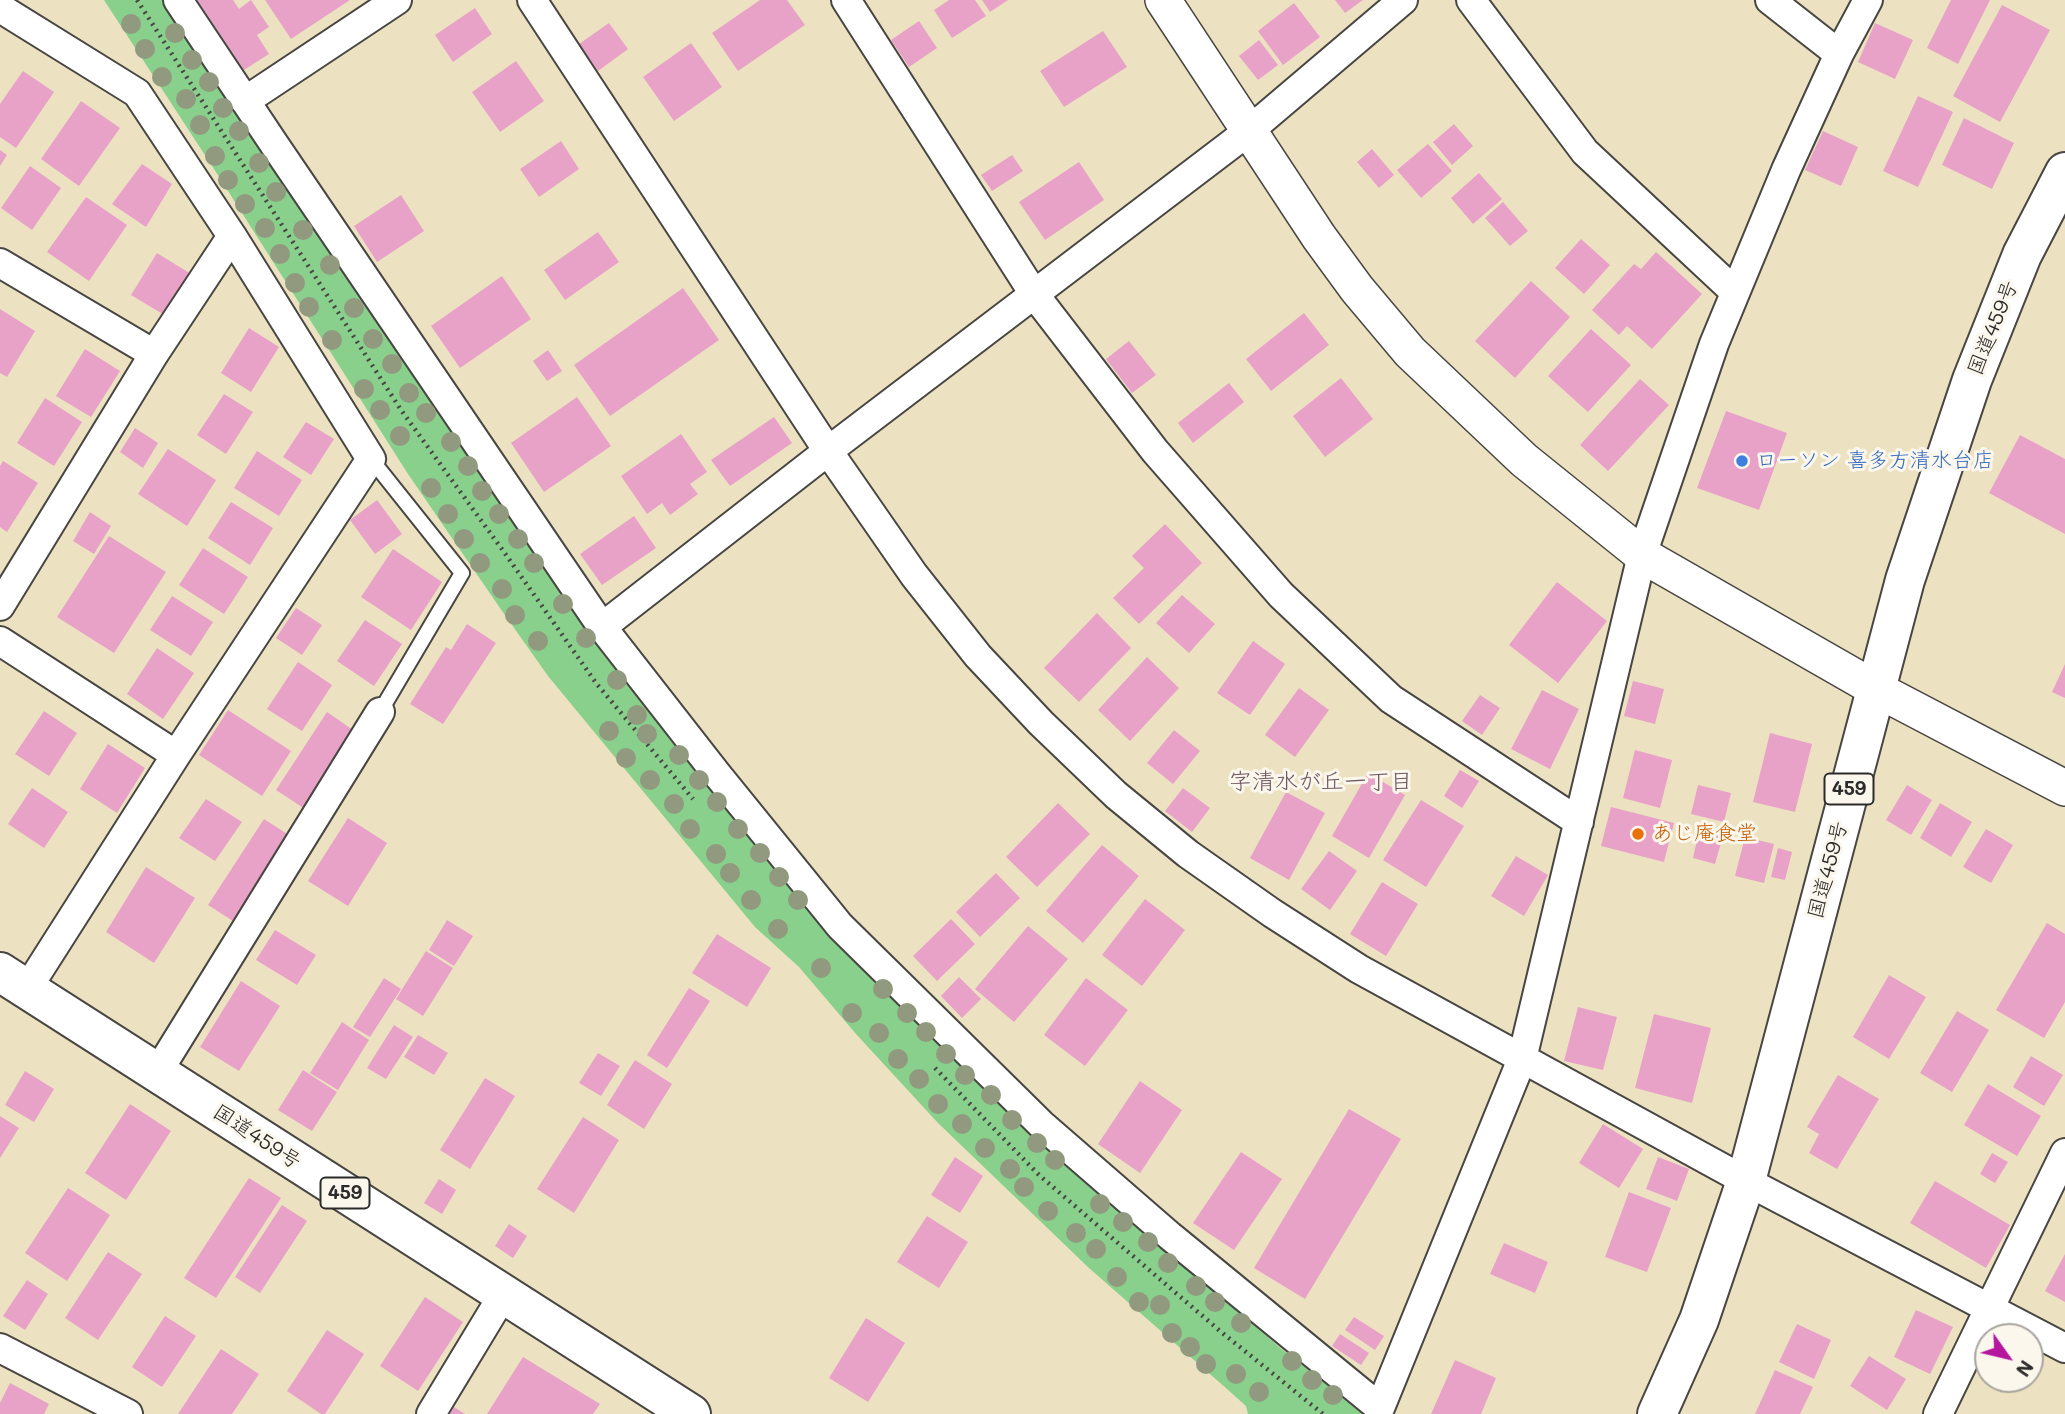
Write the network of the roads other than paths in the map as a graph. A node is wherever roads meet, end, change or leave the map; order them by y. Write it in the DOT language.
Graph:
graph roads {
  1 [pos="178,0"];
  2 [pos="397,0"];
  3 [pos="532,0"];
  4 [pos="846,0"];
  5 [pos="1163,0"];
  6 [pos="1403,0"];
  7 [pos="1471,0"];
  8 [pos="1770,0"];
  9 [pos="1868,0"];
  10 [pos="0,8"];
  11 [pos="1839,54"];
  12 [pos="245,101"];
  13 [pos="1250,130"];
  14 [pos="2065,172"];
  15 [pos="232,236"];
  16 [pos="0,263"];
  17 [pos="1735,292"];
  18 [pos="1034,294"];
  19 [pos="153,354"];
  20 [pos="828,451"];
  21 [pos="371,458"];
  22 [pos="1642,555"];
  23 [pos="0,606"];
  24 [pos="602,627"];
  25 [pos="0,641"];
  26 [pos="1875,689"];
  27 [pos="380,712"];
  28 [pos="176,755"];
  29 [pos="2065,788"];
  30 [pos="1579,822"];
  31 [pos="14,980"];
  32 [pos="1522,1059"];
  33 [pos="157,1073"];
  34 [pos="2065,1153"];
  35 [pos="1746,1181"];
  36 [pos="503,1294"];
  37 [pos="1990,1307"];
  38 [pos="0,1348"];
  39 [pos="2065,1348"];
  40 [pos="128,1414"];
  41 [pos="431,1414"];
  42 [pos="691,1414"];
  43 [pos="1657,1414"];
  44 [pos="1938,1414"];
  1 -- 12 [label="street"];
  2 -- 12 [label="street"];
  3 -- 20 [label="street"];
  4 -- 18 [label="street"];
  5 -- 13 [label="street"];
  6 -- 13 [label="street"];
  7 -- 17 [label="street"];
  8 -- 11 [label="street"];
  9 -- 11 [label="street"];
  10 -- 15 [label="street"];
  11 -- 17 [label="street"];
  12 -- 24 [label="street"];
  13 -- 18 [label="street"];
  13 -- 22 [label="street"];
  14 -- 26 [label="highway, 国道459号 / 459"];
  15 -- 19 [label="street"];
  15 -- 21 [label="street"];
  16 -- 19 [label="street"];
  17 -- 22 [label="street"];
  18 -- 20 [label="street"];
  18 -- 30 [label="street"];
  19 -- 23 [label="street"];
  20 -- 24 [label="street"];
  20 -- 32 [label="street"];
  21 -- 27 [label="lane"];
  21 -- 28 [label="street"];
  22 -- 26 [label="street"];
  22 -- 30 [label="street"];
  24 -- 32 [label="street"];
  25 -- 28 [label="street"];
  26 -- 29 [label="street"];
  26 -- 35 [label="highway, 国道459号 / 459"];
  27 -- 33 [label="street"];
  28 -- 31 [label="street"];
  30 -- 32 [label="street"];
  31 -- 33 [label="highway, 国道459号 / 459"];
  32 -- 35 [label="street"];
  33 -- 36 [label="highway, 国道459号 / 459"];
  34 -- 37 [label="street"];
  35 -- 37 [label="street"];
  35 -- 43 [label="highway, 国道459号 / 459"];
  36 -- 41 [label="street"];
  36 -- 42 [label="highway, 国道459号 / 459"];
  37 -- 39 [label="street"];
  37 -- 44 [label="street"];
  38 -- 40 [label="street"];
}
